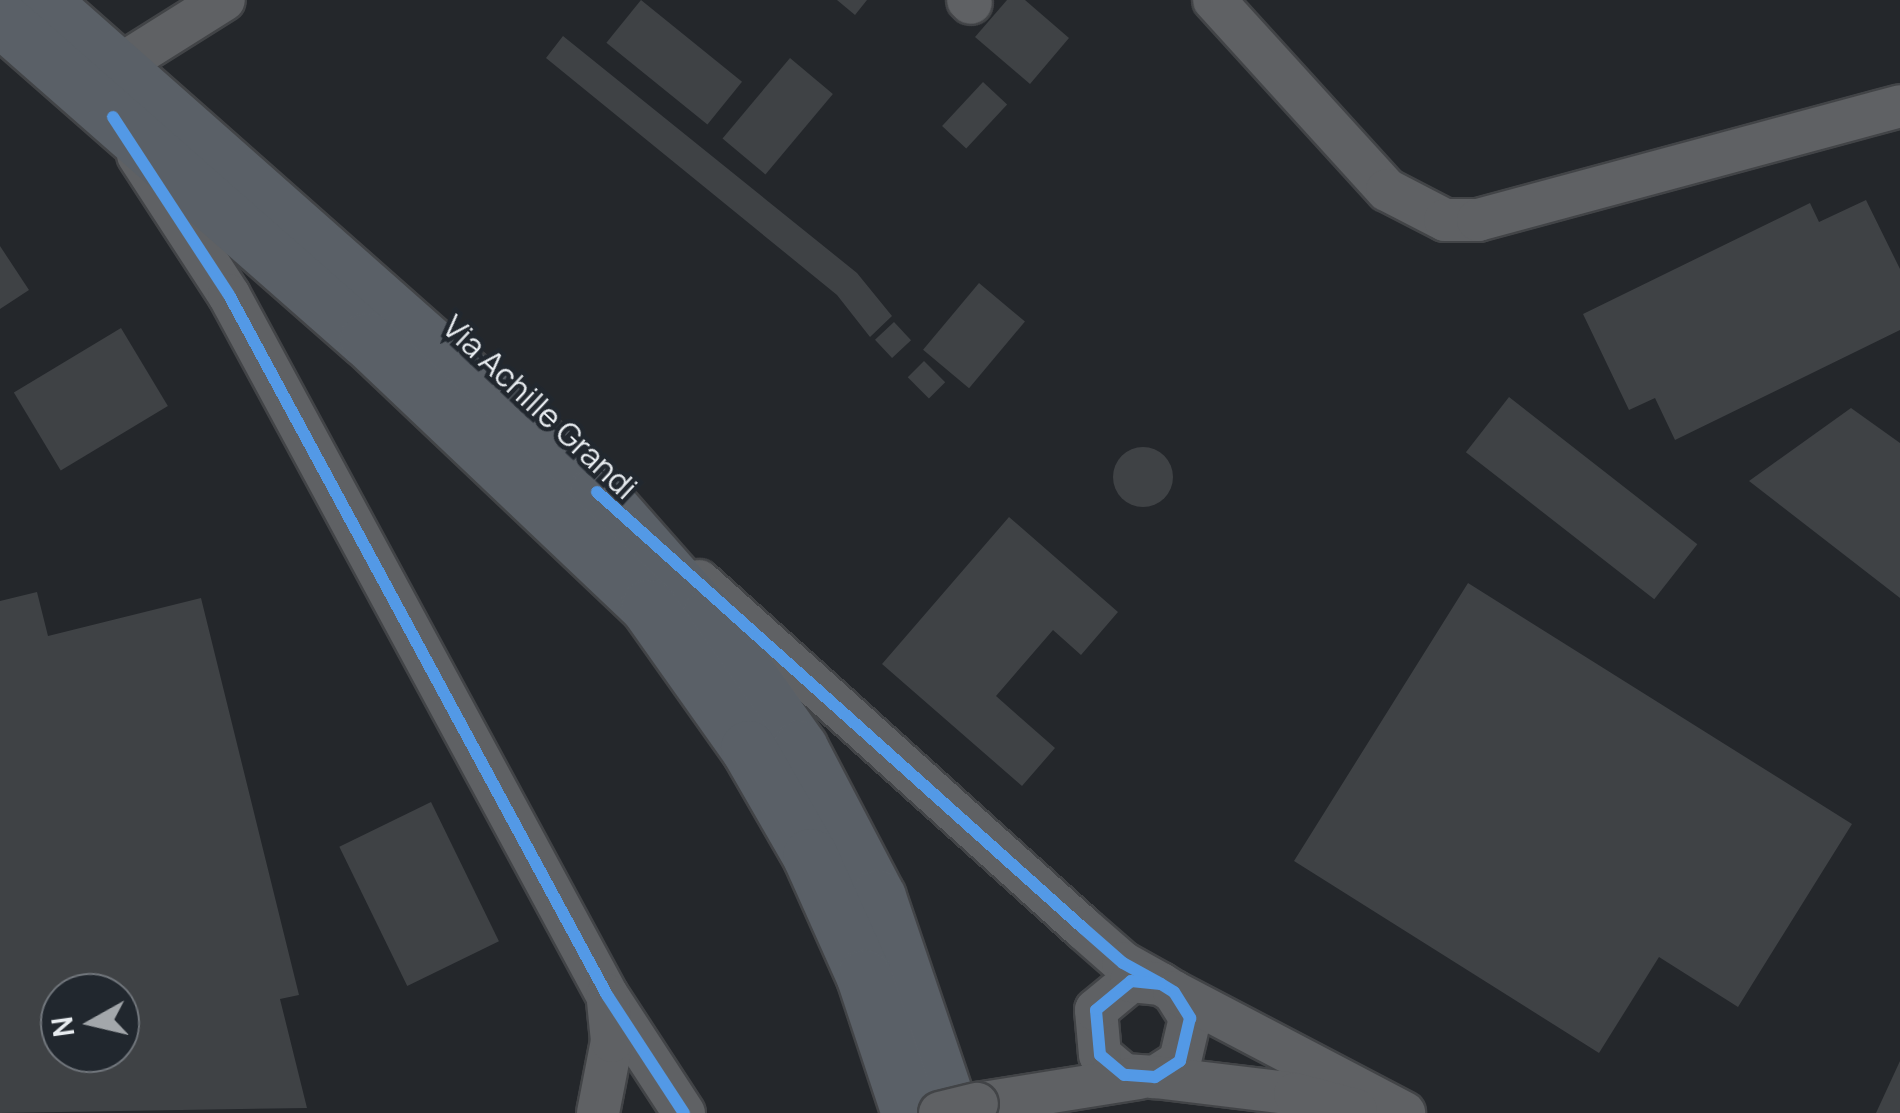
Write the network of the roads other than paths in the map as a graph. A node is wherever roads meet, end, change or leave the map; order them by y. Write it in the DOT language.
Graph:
graph roads {
  1 [pos="41,0"];
  2 [pos="224,0"];
  3 [pos="1214,0"];
  4 [pos="0,18"];
  5 [pos="115,92"];
  6 [pos="1900,106"];
  7 [pos="598,492"];
  8 [pos="877,738"];
  9 [pos="828,797"];
  10 [pos="1083,928"];
  11 [pos="1168,988"];
  12 [pos="607,995"];
  13 [pos="1095,1018"];
  14 [pos="1147,1078"];
  15 [pos="956,1110"];
  16 [pos="598,1113"];
  17 [pos="684,1113"];
  18 [pos="909,1113"];
  19 [pos="1366,1113"];
  20 [pos="1404,1113"];
  1 -- 5 [label="main road, Via Achille Grandi"];
  2 -- 5 [label="street"];
  3 -- 6 [label="street"];
  4 -- 5 [label="main road, Via Achille Grandi"];
  5 -- 7 [label="main road, Via Achille Grandi"];
  5 -- 12 [label="street"];
  5 -- 18 [label="main road, Via Achille Grandi"];
  7 -- 8 [label="street"];
  7 -- 9 [label="main road, Via Achille Grandi"];
  8 -- 9 [label="street"];
  8 -- 10 [label="street"];
  9 -- 15 [label="main road, Via Achille Grandi"];
  10 -- 11 [label="street"];
  10 -- 13 [label="street"];
  11 -- 13 [label="street"];
  11 -- 14 [label="street"];
  11 -- 20 [label="street"];
  12 -- 16 [label="street"];
  12 -- 17 [label="street"];
  13 -- 14 [label="street"];
  13 -- 15 [label="street"];
  14 -- 15 [label="street"];
  14 -- 19 [label="street"];
}
